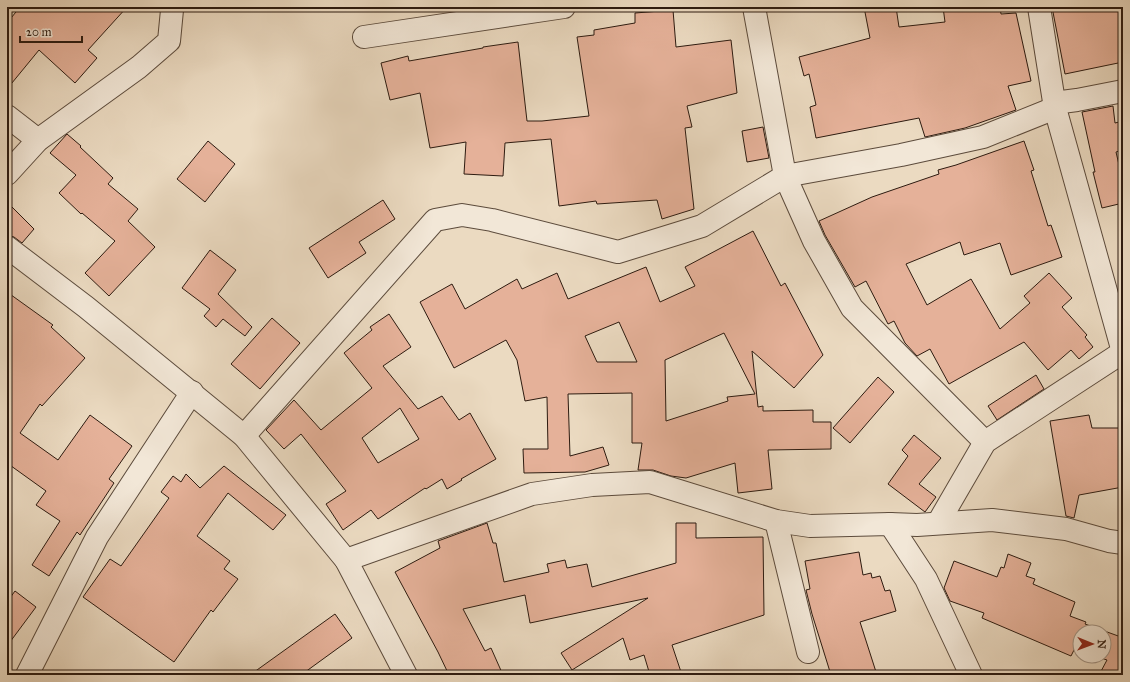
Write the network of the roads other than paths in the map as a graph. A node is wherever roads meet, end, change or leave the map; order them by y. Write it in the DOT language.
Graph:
graph roads {
  1 [pos="171,7"];
  2 [pos="564,7"];
  3 [pos="754,7"];
  4 [pos="1039,7"];
  5 [pos="364,37"];
  6 [pos="1123,91"];
  7 [pos="1054,105"];
  8 [pos="7,116"];
  9 [pos="38,140"];
  10 [pos="7,174"];
  11 [pos="785,176"];
  12 [pos="7,247"];
  13 [pos="1123,352"];
  14 [pos="192,392"];
  15 [pos="244,436"];
  16 [pos="985,442"];
  17 [pos="776,521"];
  18 [pos="938,523"];
  19 [pos="890,524"];
  20 [pos="1123,543"];
  21 [pos="346,560"];
  22 [pos="808,652"];
  23 [pos="27,675"];
  24 [pos="406,675"];
  25 [pos="971,675"];
  1 -- 9 [label="street"];
  2 -- 5 [label="street"];
  3 -- 11 [label="street"];
  4 -- 7 [label="street"];
  6 -- 7 [label="street"];
  7 -- 11 [label="street"];
  7 -- 13 [label="street"];
  8 -- 9 [label="street"];
  9 -- 10 [label="street"];
  11 -- 15 [label="street"];
  11 -- 16 [label="street"];
  12 -- 14 [label="street"];
  13 -- 16 [label="street"];
  14 -- 15 [label="street"];
  14 -- 23 [label="street"];
  15 -- 21 [label="street"];
  16 -- 18 [label="street"];
  17 -- 19 [label="street"];
  17 -- 21 [label="street"];
  17 -- 22 [label="street"];
  18 -- 19 [label="street"];
  18 -- 20 [label="street"];
  19 -- 25 [label="street"];
  21 -- 24 [label="street"];
}
